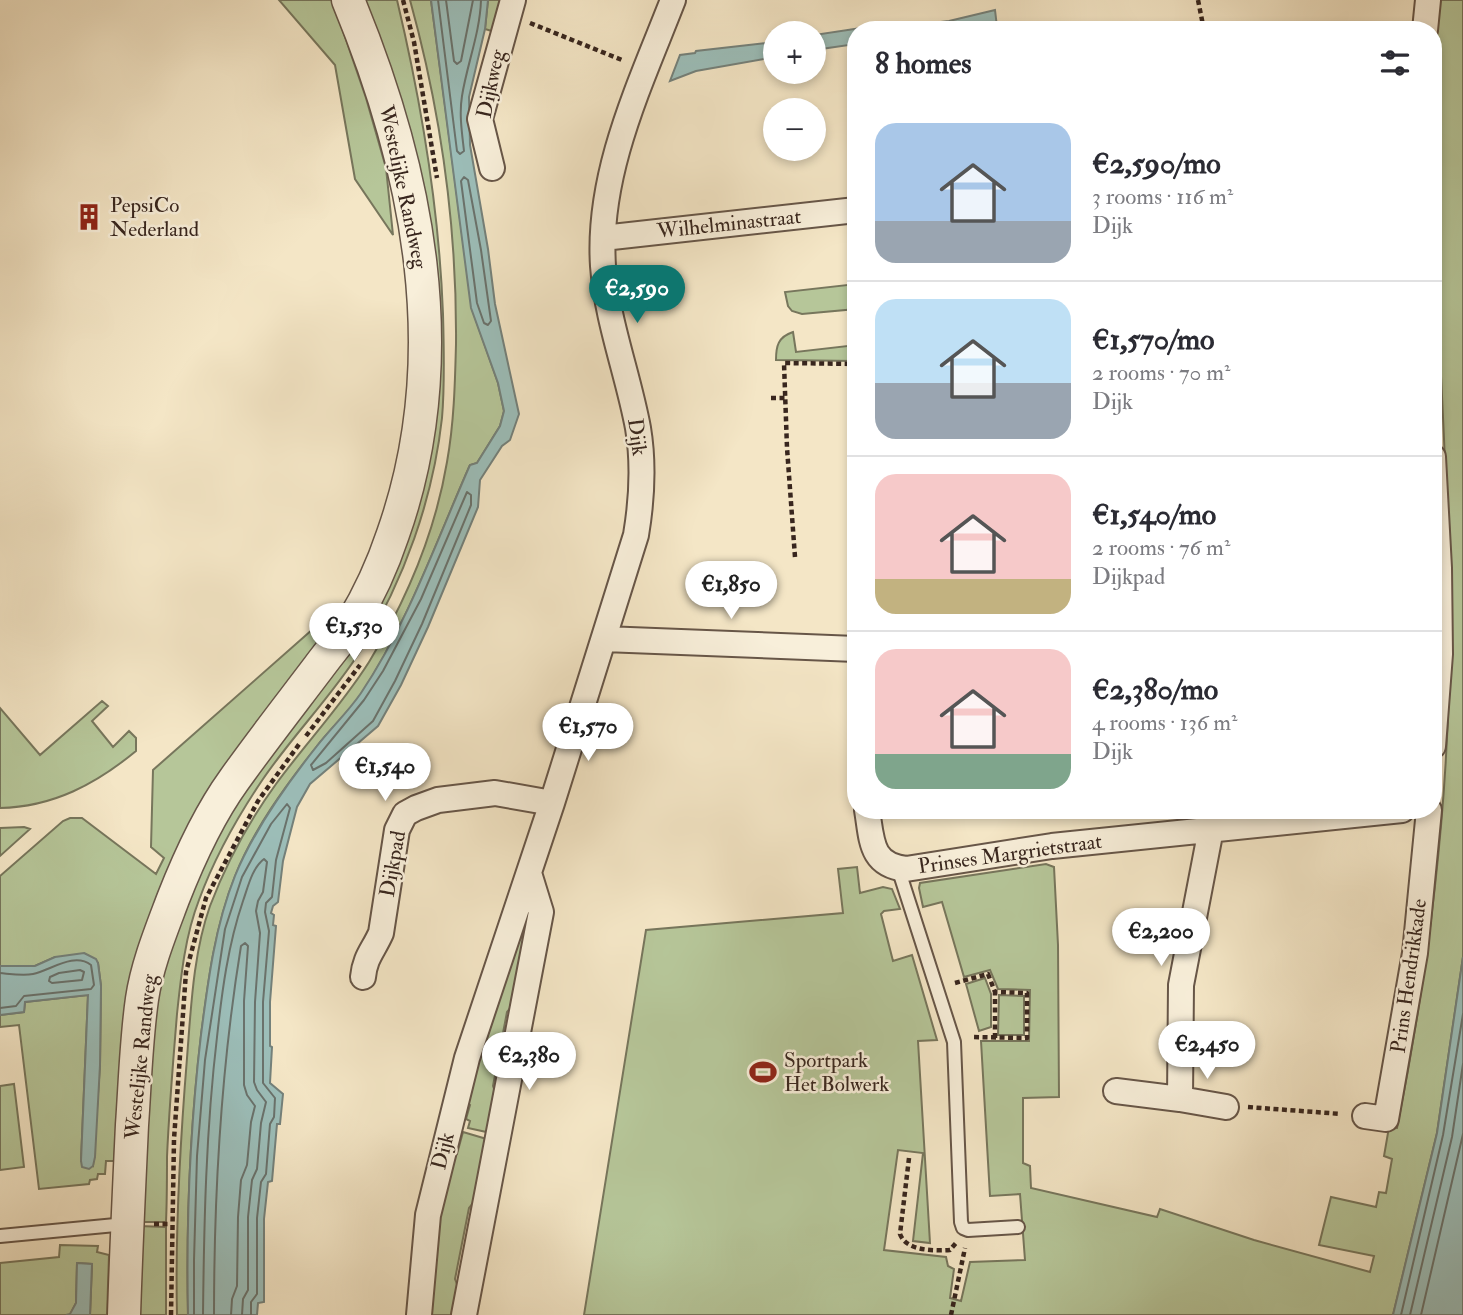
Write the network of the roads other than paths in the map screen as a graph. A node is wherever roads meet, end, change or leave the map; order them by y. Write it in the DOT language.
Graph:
graph roads {
  1 [pos="348,0"];
  2 [pos="673,0"];
  3 [pos="1428,0"];
  4 [pos="511,7"];
  5 [pos="1426,21"];
  6 [pos="492,168"];
  7 [pos="847,211"];
  8 [pos="603,238"];
  9 [pos="604,639"];
  10 [pos="847,649"];
  11 [pos="552,803"];
  12 [pos="869,819"];
  13 [pos="1312,819"];
  14 [pos="1428,819"];
  15 [pos="1211,829"];
  16 [pos="898,868"];
  17 [pos="529,873"];
  18 [pos="363,977"];
  19 [pos="1116,1091"];
  20 [pos="1180,1099"];
  21 [pos="1227,1107"];
  22 [pos="1365,1116"];
  23 [pos="127,1224"];
  24 [pos="1018,1227"];
  25 [pos="0,1236"];
  26 [pos="124,1315"];
  27 [pos="419,1315"];
  28 [pos="464,1315"];
  1 -- 23 [label="street, Westelijke Randweg"];
  2 -- 8 [label="street, Dijk"];
  3 -- 5 [label="street"];
  4 -- 6 [label="street, Dijkweg"];
  7 -- 8 [label="street, Wilhelminastraat"];
  8 -- 9 [label="street, Dijk"];
  9 -- 10 [label="street"];
  9 -- 11 [label="street, Dijk"];
  11 -- 17 [label="street, Dijk"];
  11 -- 18 [label="street, Dijkpad"];
  12 -- 16 [label="street, Prinses Margrietstraat"];
  13 -- 15 [label="street, Prinses Margrietstraat"];
  14 -- 22 [label="street, Prins Hendrikkade"];
  15 -- 16 [label="street, Prinses Margrietstraat"];
  15 -- 20 [label="street"];
  16 -- 24 [label="lane"];
  17 -- 27 [label="street, Dijk"];
  17 -- 28 [label="street"];
  19 -- 20 [label="street"];
  20 -- 21 [label="street"];
  23 -- 25 [label="lane"];
  23 -- 26 [label="street, Westelijke Randweg"];
}
